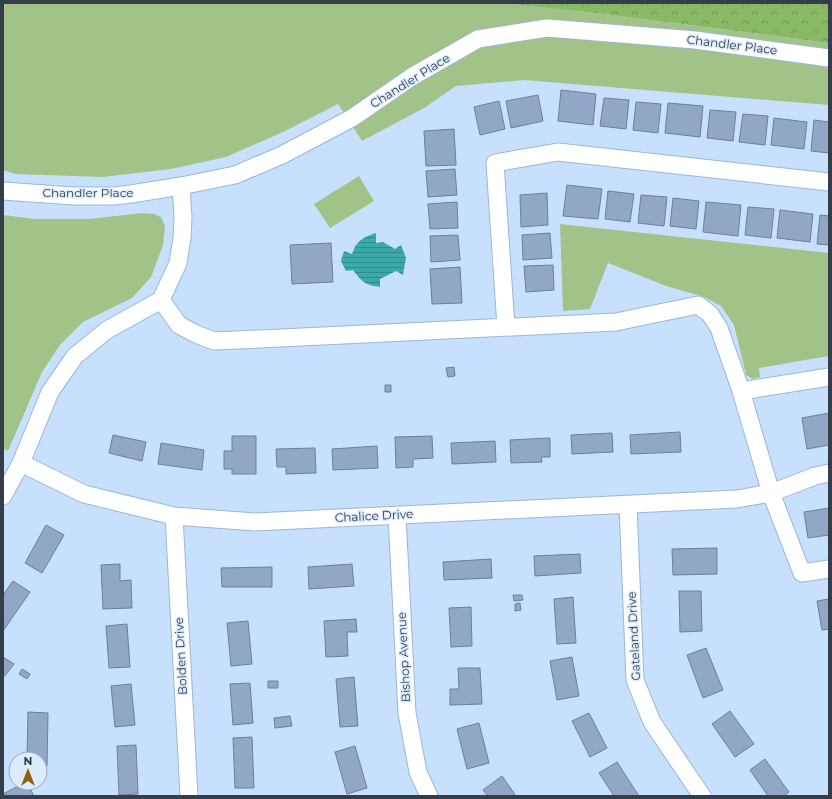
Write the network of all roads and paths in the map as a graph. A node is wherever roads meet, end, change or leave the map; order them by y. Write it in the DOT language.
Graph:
graph roads {
  1 [pos="829,58"];
  2 [pos="829,182"];
  3 [pos="181,186"];
  4 [pos="3,191"];
  5 [pos="161,300"];
  6 [pos="506,327"];
  7 [pos="829,377"];
  8 [pos="741,391"];
  9 [pos="21,464"];
  10 [pos="829,473"];
  11 [pos="771,493"];
  12 [pos="3,496"];
  13 [pos="628,505"];
  14 [pos="397,515"];
  15 [pos="174,516"];
  16 [pos="829,569"];
  17 [pos="188,796"];
  18 [pos="429,796"];
  19 [pos="702,796"];
  1 -- 3 [label="street, Chandler Place"];
  2 -- 6 [label="street"];
  3 -- 4 [label="street, Chandler Place"];
  3 -- 5 [label="street"];
  5 -- 6 [label="street"];
  5 -- 9 [label="street"];
  6 -- 8 [label="street"];
  7 -- 8 [label="street"];
  8 -- 11 [label="street"];
  9 -- 12 [label="street"];
  9 -- 15 [label="street, Chalice Drive"];
  10 -- 11 [label="street, Chalice Drive"];
  11 -- 13 [label="street, Chalice Drive"];
  11 -- 16 [label="street"];
  13 -- 14 [label="street, Chalice Drive"];
  13 -- 19 [label="street, Gateland Drive"];
  14 -- 15 [label="street, Chalice Drive"];
  14 -- 18 [label="street, Bishop Avenue"];
  15 -- 17 [label="street, Bolden Drive"];
}
